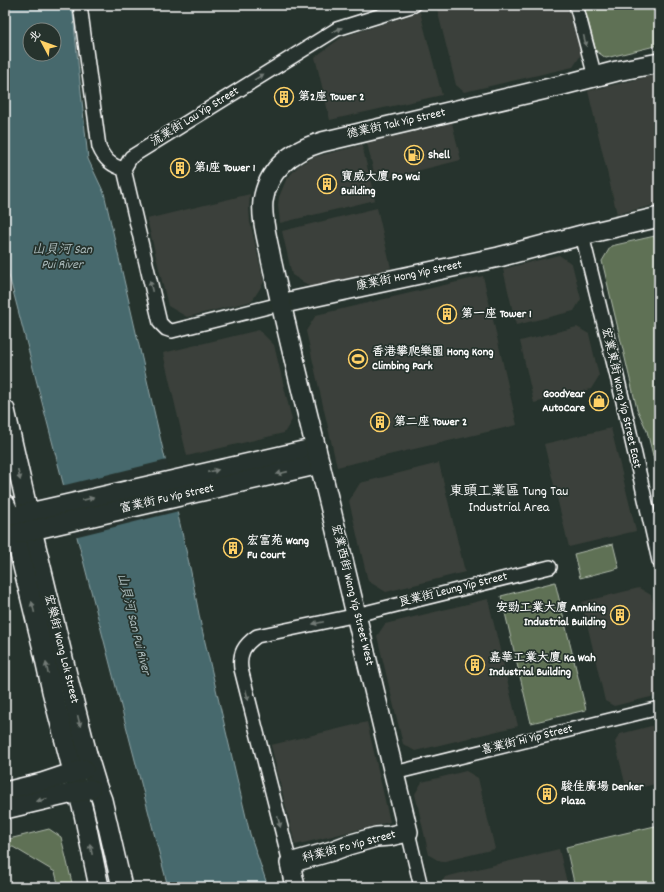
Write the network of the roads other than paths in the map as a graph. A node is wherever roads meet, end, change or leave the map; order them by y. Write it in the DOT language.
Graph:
graph roads {
  1 [pos="80,5"];
  2 [pos="414,5"];
  3 [pos="576,5"];
  4 [pos="659,64"];
  5 [pos="595,77"];
  6 [pos="124,169"];
  7 [pos="659,217"];
  8 [pos="582,235"];
  9 [pos="280,304"];
  10 [pos="5,410"];
  11 [pos="318,456"];
  12 [pos="18,519"];
  13 [pos="659,561"];
  14 [pos="550,567"];
  15 [pos="357,614"];
  16 [pos="659,708"];
  17 [pos="91,766"];
  18 [pos="74,773"];
  19 [pos="394,773"];
  20 [pos="97,787"];
  21 [pos="5,792"];
  22 [pos="78,792"];
  23 [pos="5,809"];
  24 [pos="408,832"];
  25 [pos="290,863"];
  26 [pos="99,887"];
  27 [pos="122,887"];
  28 [pos="295,887"];
  29 [pos="421,887"];
  1 -- 6 [label="street"];
  6 -- 2 [label="street, 流業街 Lau Yip Street, one-way"];
  3 -- 5 [label="street, one-way"];
  4 -- 5 [label="street, 德業街 Tak Yip Street"];
  5 -- 9 [label="street, 德業街 Tak Yip Street"];
  9 -- 6 [label="street, 康業街 Hong Yip Street, one-way"];
  7 -- 8 [label="street, 康業街 Hong Yip Street"];
  8 -- 9 [label="street, 康業街 Hong Yip Street"];
  8 -- 13 [label="street, 宏業東街 Wang Yip Street East"];
  9 -- 11 [label="street, 宏業西街 Wang Yip Street West"];
  10 -- 12 [label="street, 宏樂街 Wang Lok Street, one-way"];
  11 -- 12 [label="street, 富業街 Fu Yip Street"];
  11 -- 15 [label="street, 宏業西街 Wang Yip Street West"];
  12 -- 17 [label="street, 宏樂街 Wang Lok Street, one-way"];
  18 -- 12 [label="street, 宏樂街 Wang Lok Street, one-way"];
  14 -- 15 [label="street, 良業街 Leung Yip Street"];
  15 -- 19 [label="street, 宏業西街 Wang Yip Street West"];
  15 -- 25 [label="street, 良業街 Leung Yip Street, one-way"];
  16 -- 19 [label="street, 喜業街 Hi Yip Street"];
  17 -- 18 [label="street"];
  17 -- 20 [label="street, 宏樂街 Wang Lok Street"];
  18 -- 21 [label="street"];
  18 -- 22 [label="street, 宏樂街 Wang Lok Street"];
  19 -- 24 [label="street, 宏業西街 Wang Yip Street West"];
  20 -- 22 [label="street"];
  20 -- 27 [label="street, 宏樂街 Wang Lok Street"];
  22 -- 23 [label="street, one-way"];
  26 -- 22 [label="street, 宏樂街 Wang Lok Street, one-way"];
  24 -- 25 [label="street, 科業街 Fo Yip Street"];
  24 -- 29 [label="street, 宏業西街 Wang Yip Street West"];
  25 -- 28 [label="street"];
}
